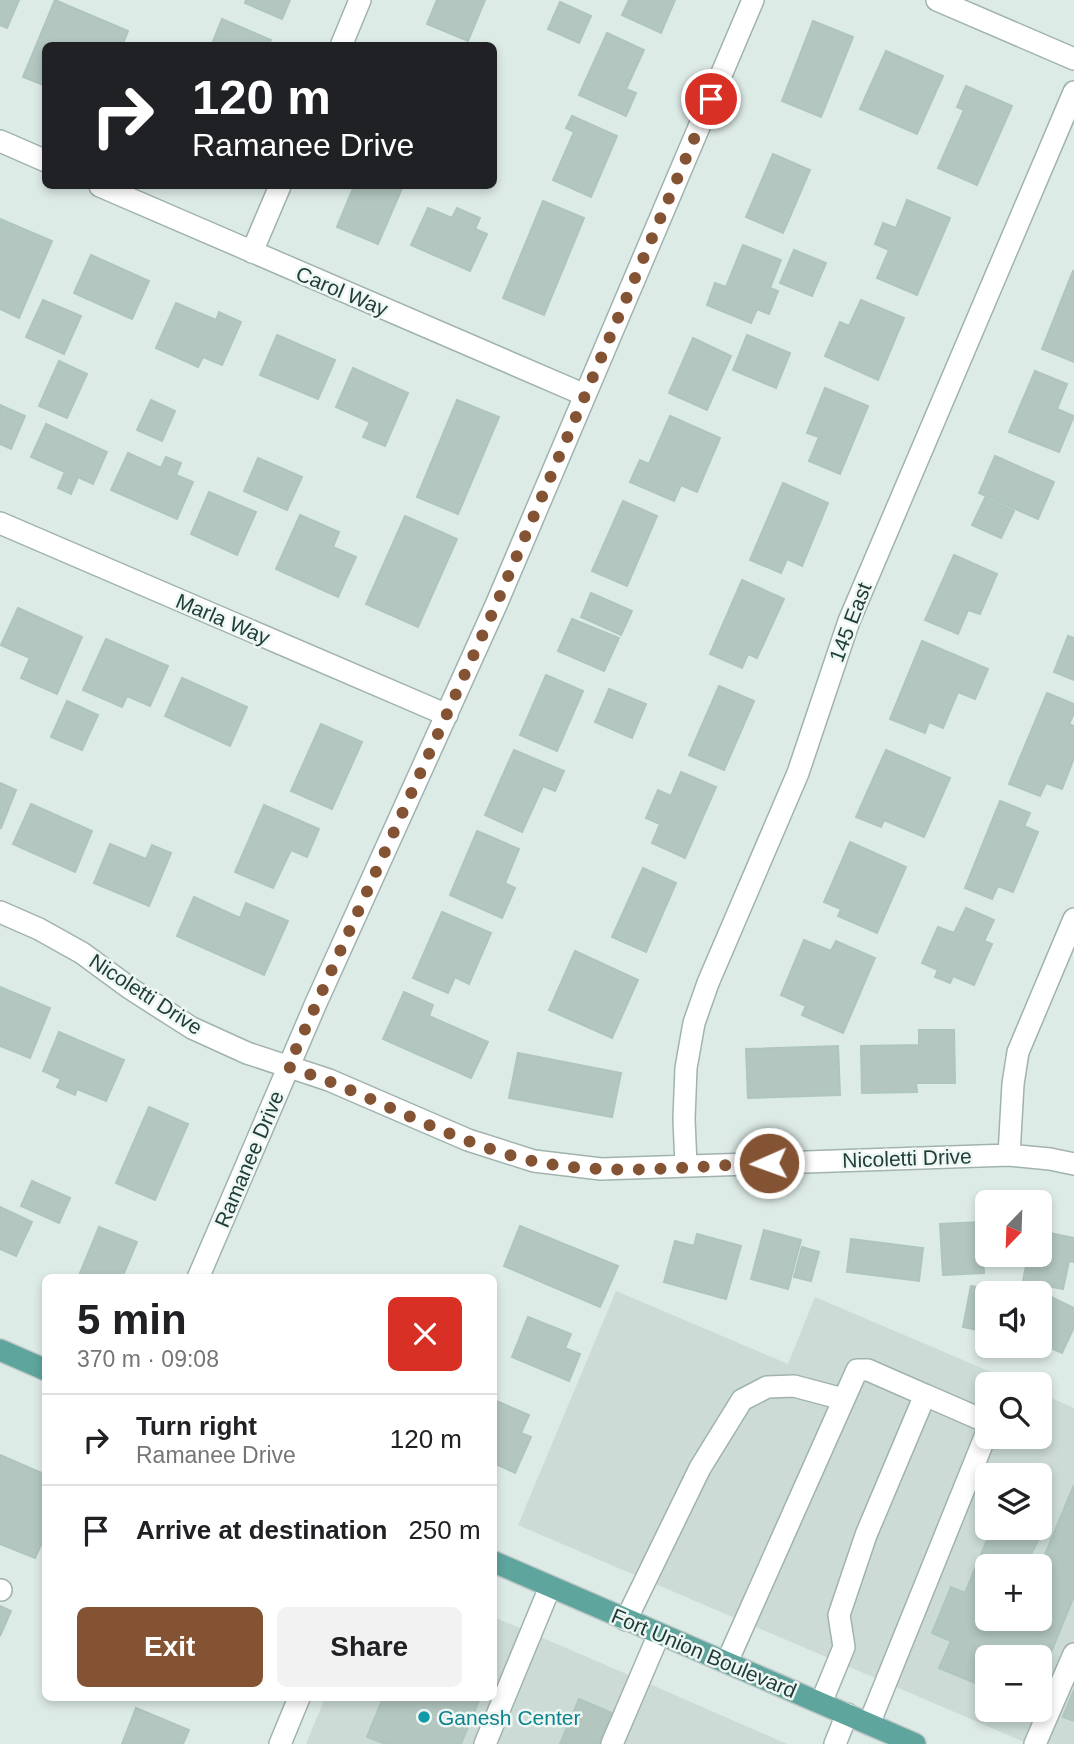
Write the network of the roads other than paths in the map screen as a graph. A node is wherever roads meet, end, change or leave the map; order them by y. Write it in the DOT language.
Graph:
graph roads {
  1 [pos="360,0"];
  2 [pos="753,0"];
  3 [pos="937,0"];
  4 [pos="343,42"];
  5 [pos="1074,59"];
  6 [pos="1074,92"];
  7 [pos="0,141"];
  8 [pos="42,159"];
  9 [pos="107,189"];
  10 [pos="279,189"];
  11 [pos="252,253"];
  12 [pos="585,394"];
  13 [pos="0,523"];
  14 [pos="447,715"];
  15 [pos="0,912"];
  16 [pos="1074,919"];
  17 [pos="288,1067"];
  18 [pos="1009,1155"];
  19 [pos="1074,1164"];
  20 [pos="686,1166"];
  21 [pos="200,1274"];
  22 [pos="0,1350"];
  23 [pos="42,1368"];
  24 [pos="925,1395"];
  25 [pos="843,1399"];
  26 [pos="975,1417"];
  27 [pos="980,1449"];
  28 [pos="497,1563"];
  29 [pos="550,1587"];
  30 [pos="626,1620"];
  31 [pos="660,1634"];
  32 [pos="1074,1654"];
  33 [pos="727,1662"];
  34 [pos="298,1701"];
  35 [pos="821,1703"];
  36 [pos="847,1714"];
  37 [pos="869,1724"];
  38 [pos="279,1744"];
  39 [pos="485,1744"];
  40 [pos="612,1744"];
  41 [pos="835,1744"];
  42 [pos="915,1744"];
  43 [pos="1035,1744"];
  1 -- 4 [label="street"];
  2 -- 12 [label="street, Ramanee Drive"];
  3 -- 5 [label="street"];
  6 -- 20 [label="street, 145 East"];
  7 -- 8 [label="street"];
  9 -- 11 [label="street, Carol Way"];
  10 -- 11 [label="street"];
  11 -- 12 [label="street, Carol Way"];
  12 -- 14 [label="street, Ramanee Drive"];
  13 -- 14 [label="street, Marla Way"];
  14 -- 17 [label="street, Ramanee Drive"];
  15 -- 17 [label="street, Nicoletti Drive"];
  16 -- 18 [label="street"];
  17 -- 20 [label="street, Nicoletti Drive"];
  17 -- 21 [label="street, Ramanee Drive"];
  18 -- 19 [label="street, Nicoletti Drive"];
  18 -- 20 [label="street, Nicoletti Drive"];
  22 -- 23 [label="main road"];
  24 -- 25 [label="street"];
  24 -- 26 [label="street"];
  24 -- 35 [label="street"];
  25 -- 30 [label="street"];
  25 -- 33 [label="street"];
  27 -- 37 [label="street"];
  28 -- 29 [label="main road, Fort Union Boulevard"];
  29 -- 30 [label="main road, Fort Union Boulevard"];
  29 -- 39 [label="street"];
  30 -- 31 [label="main road, Fort Union Boulevard"];
  31 -- 33 [label="main road, Fort Union Boulevard"];
  31 -- 40 [label="street"];
  32 -- 43 [label="street"];
  33 -- 35 [label="main road, Fort Union Boulevard"];
  34 -- 38 [label="street"];
  35 -- 36 [label="main road, Fort Union Boulevard"];
  36 -- 37 [label="main road, Fort Union Boulevard"];
  36 -- 41 [label="street"];
  37 -- 42 [label="main road, Fort Union Boulevard"];
}
